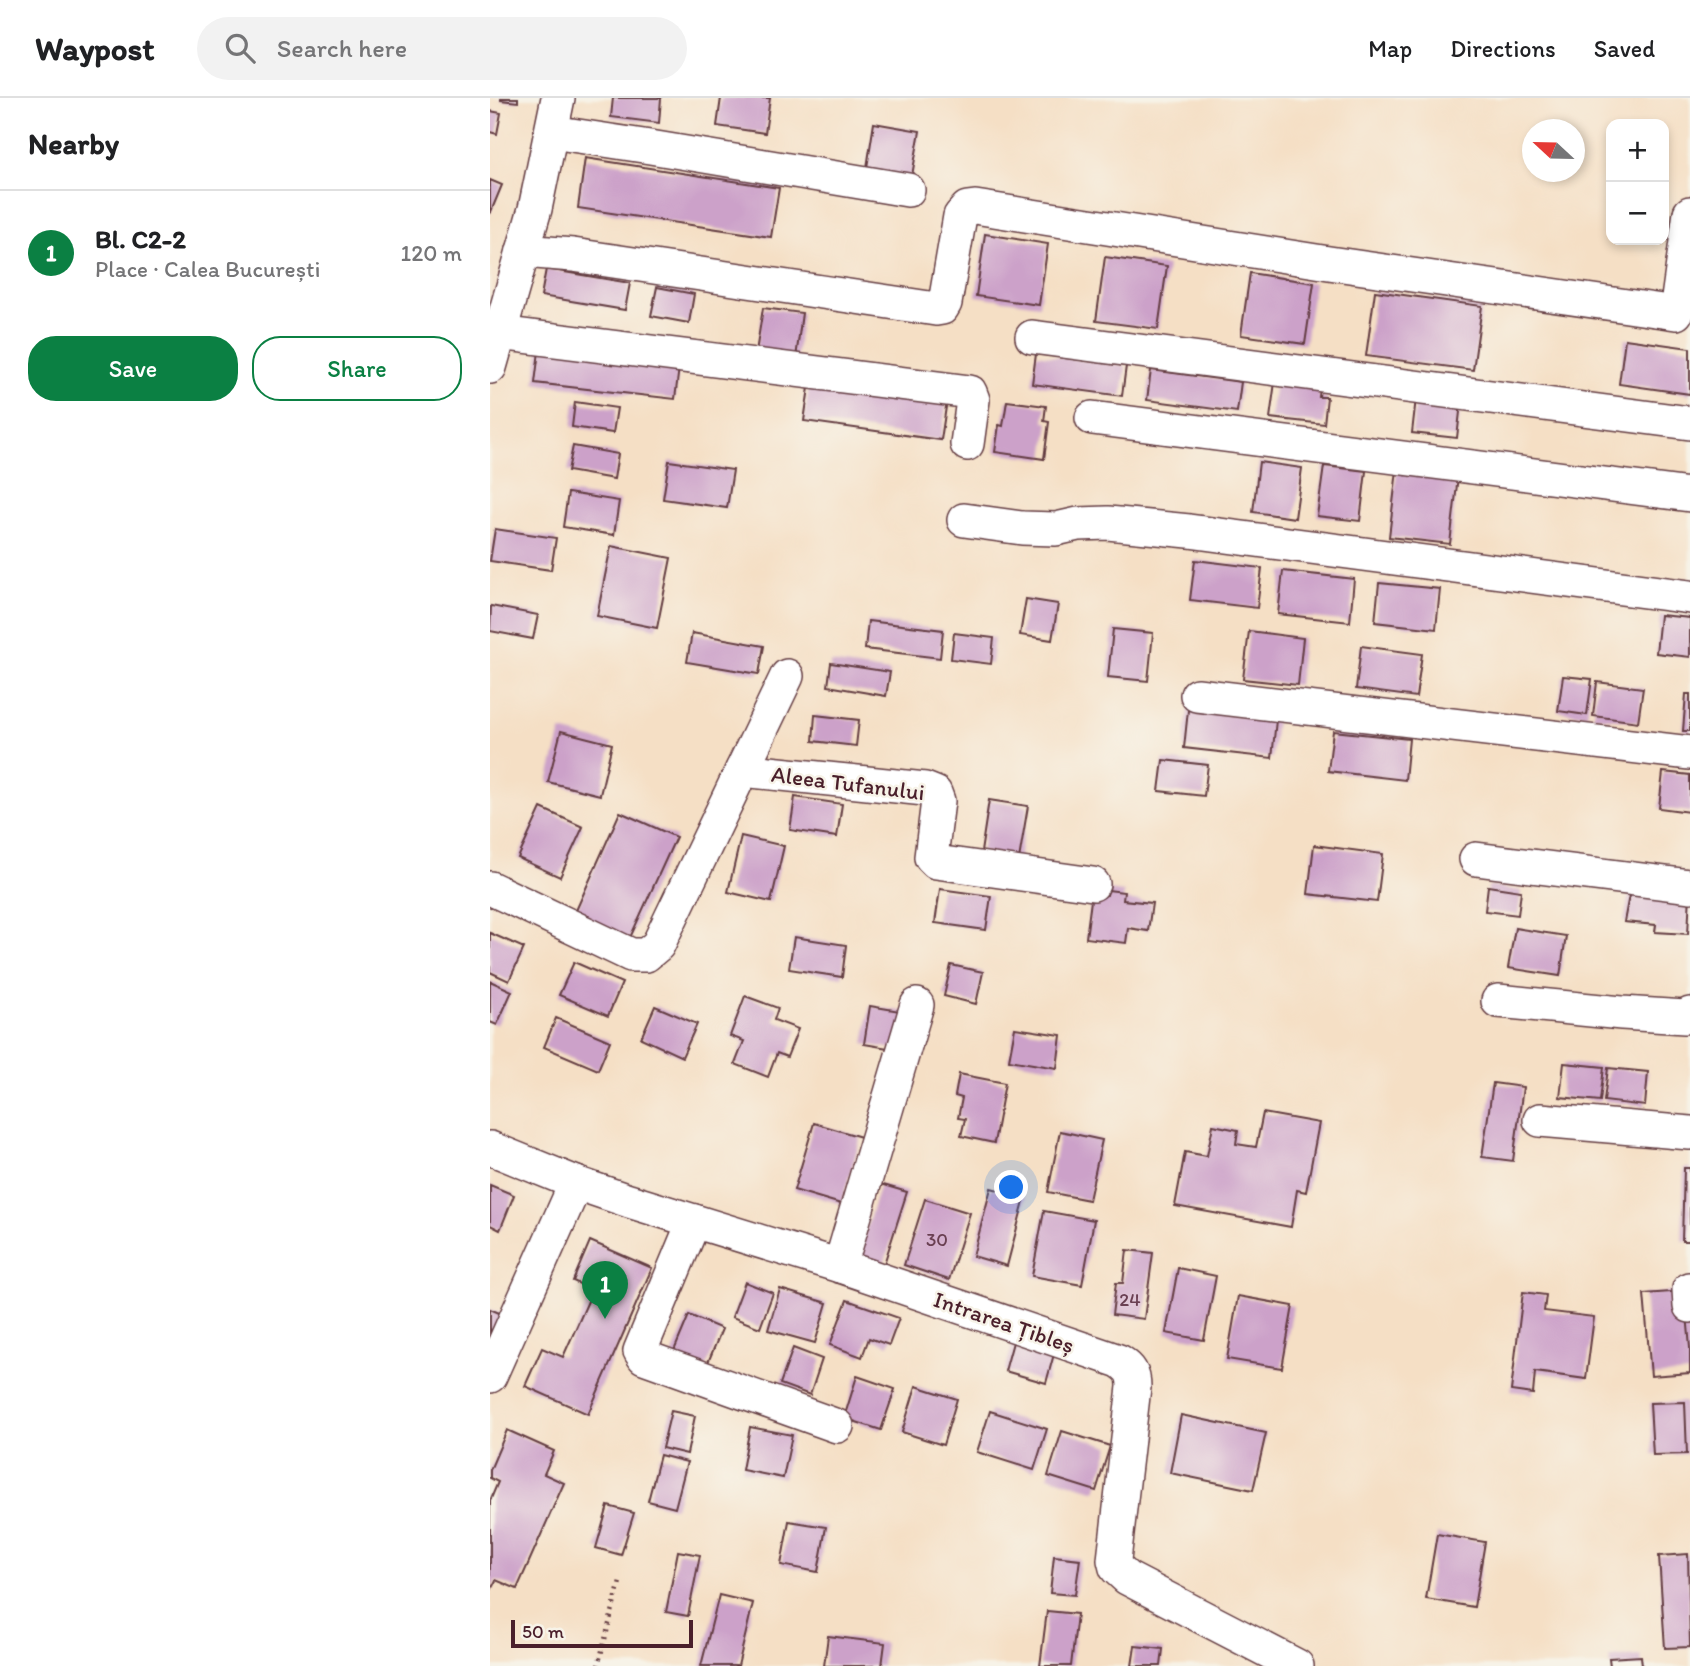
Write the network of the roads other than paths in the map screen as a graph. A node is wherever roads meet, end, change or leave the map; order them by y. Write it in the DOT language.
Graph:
graph roads {
  1 [pos="558,98"];
  2 [pos="552,132"];
  3 [pos="908,190"];
  4 [pos="1690,213"];
  5 [pos="523,251"];
  6 [pos="1032,337"];
  7 [pos="493,351"];
  8 [pos="1092,418"];
  9 [pos="1690,423"];
  10 [pos="967,444"];
  11 [pos="1690,495"];
  12 [pos="964,520"];
  13 [pos="1690,597"];
  14 [pos="787,676"];
  15 [pos="1197,695"];
  16 [pos="1690,753"];
  17 [pos="742,770"];
  18 [pos="1476,859"];
  19 [pos="1093,884"];
  20 [pos="1690,886"];
  21 [pos="490,888"];
  22 [pos="1498,1001"];
  23 [pos="917,1005"];
  24 [pos="1690,1014"];
  25 [pos="1540,1120"];
  26 [pos="1690,1133"];
  27 [pos="490,1148"];
  28 [pos="576,1183"];
  29 [pos="694,1221"];
  30 [pos="840,1266"];
  31 [pos="490,1376"];
  32 [pos="837,1426"];
  33 [pos="1297,1666"];
  1 -- 2 [label="street"];
  2 -- 3 [label="street"];
  2 -- 5 [label="street"];
  4 -- 5 [label="street"];
  5 -- 7 [label="street"];
  6 -- 9 [label="street"];
  7 -- 10 [label="street"];
  8 -- 11 [label="street"];
  12 -- 13 [label="street"];
  14 -- 17 [label="street"];
  15 -- 16 [label="street"];
  17 -- 19 [label="street, Aleea Tufanului"];
  17 -- 21 [label="street"];
  18 -- 20 [label="street"];
  22 -- 24 [label="street"];
  23 -- 30 [label="street"];
  25 -- 26 [label="street"];
  27 -- 28 [label="street, Intrarea Țibleș"];
  28 -- 29 [label="street, Intrarea Țibleș"];
  28 -- 31 [label="street"];
  29 -- 30 [label="street, Intrarea Țibleș"];
  29 -- 32 [label="street"];
  30 -- 33 [label="street, Intrarea Țibleș"];
}
